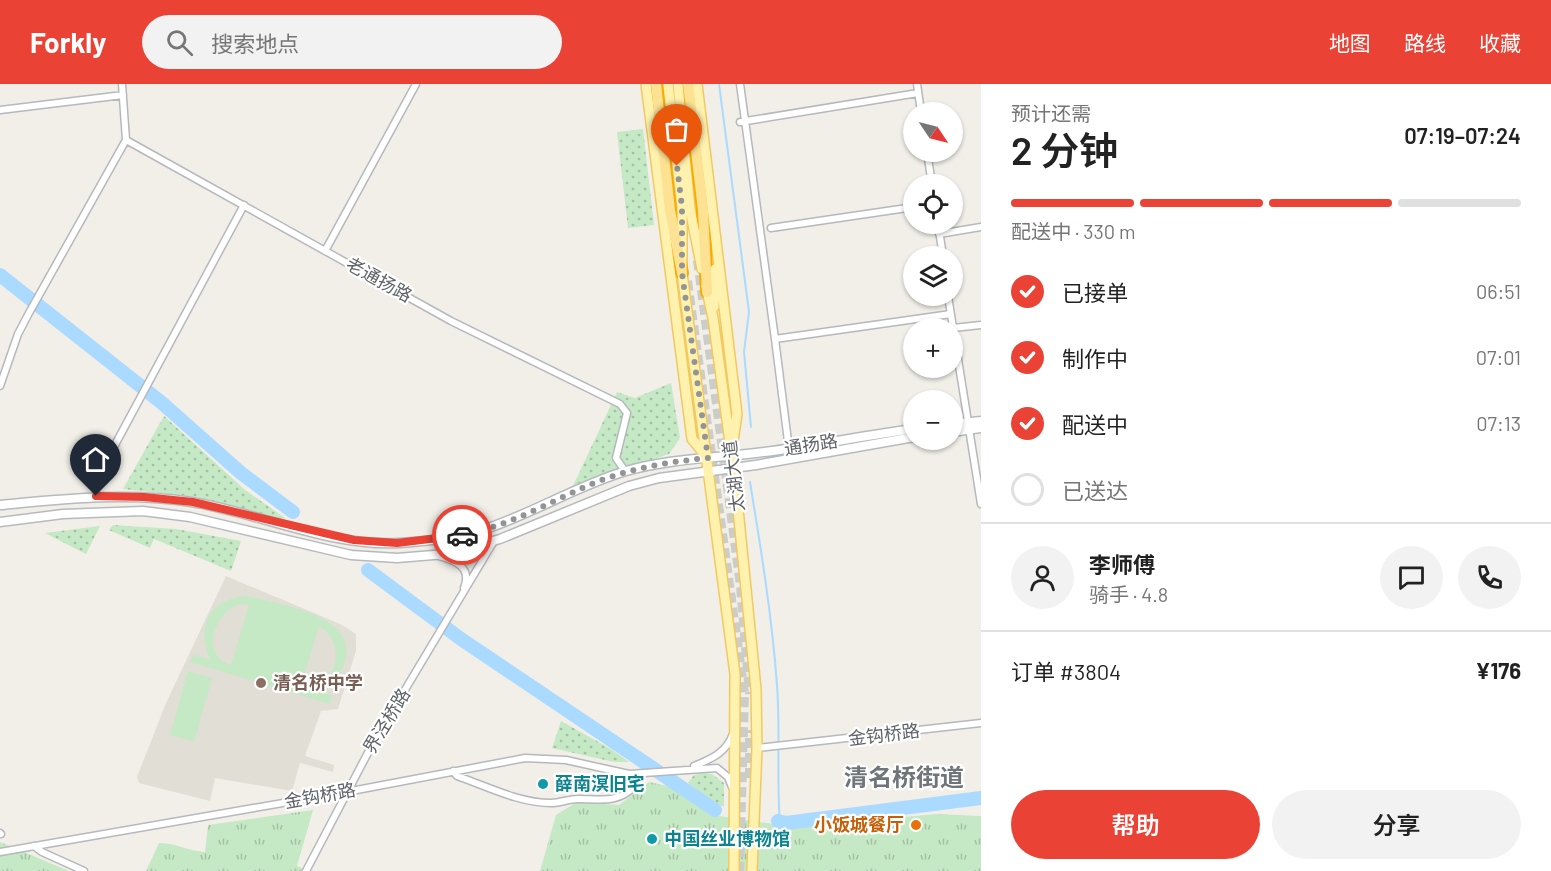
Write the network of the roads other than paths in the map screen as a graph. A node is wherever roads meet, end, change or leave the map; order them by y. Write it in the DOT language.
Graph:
graph roads {
  1 [pos="122,84"];
  2 [pos="416,84"];
  3 [pos="646,84"];
  4 [pos="656,84"];
  5 [pos="668,84"];
  6 [pos="678,84"];
  7 [pos="688,84"];
  8 [pos="697,84"];
  9 [pos="740,84"];
  10 [pos="916,84"];
  11 [pos="918,93"];
  12 [pos="123,95"];
  13 [pos="919,102"];
  14 [pos="0,110"];
  15 [pos="743,122"];
  16 [pos="126,140"];
  17 [pos="244,205"];
  18 [pos="903,209"];
  19 [pos="981,227"];
  20 [pos="771,228"];
  21 [pos="963,230"];
  22 [pos="939,234"];
  23 [pos="717,243"];
  24 [pos="941,246"];
  25 [pos="325,251"];
  26 [pos="682,273"];
  27 [pos="707,292"];
  28 [pos="950,306"];
  29 [pos="951,314"];
  30 [pos="713,318"];
  31 [pos="952,318"];
  32 [pos="981,325"];
  33 [pos="963,327"];
  34 [pos="775,339"];
  35 [pos="961,378"];
  36 [pos="0,386"];
  37 [pos="981,420"];
  38 [pos="963,425"];
  39 [pos="968,426"];
  40 [pos="963,428"];
  41 [pos="981,428"];
  42 [pos="903,431"];
  43 [pos="903,439"];
  44 [pos="789,449"];
  45 [pos="732,456"];
  46 [pos="708,458"];
  47 [pos="733,468"];
  48 [pos="625,471"];
  49 [pos="710,472"];
  50 [pos="96,496"];
  51 [pos="981,504"];
  52 [pos="0,505"];
  53 [pos="0,522"];
  54 [pos="494,541"];
  55 [pos="435,555"];
  56 [pos="462,595"];
  57 [pos="981,723"];
  58 [pos="737,725"];
  59 [pos="757,748"];
  60 [pos="683,770"];
  61 [pos="453,771"];
  62 [pos="629,774"];
  63 [pos="346,792"];
  64 [pos="736,794"];
  65 [pos="34,846"];
  66 [pos="0,852"];
  67 [pos="84,871"];
  68 [pos="306,871"];
  69 [pos="735,871"];
  70 [pos="752,871"];
  1 -- 12 [label="street"];
  2 -- 25 [label="street"];
  3 -- 46 [label="main road"];
  4 -- 26 [label="highway"];
  5 -- 26 [label="main road, 太湖大道"];
  6 -- 27 [label="main road, 太湖大道"];
  7 -- 27 [label="highway"];
  8 -- 23 [label="main road"];
  9 -- 15 [label="street"];
  10 -- 11 [label="street"];
  11 -- 13 [label="street"];
  11 -- 15 [label="street"];
  12 -- 14 [label="street"];
  12 -- 16 [label="street"];
  15 -- 34 [label="street"];
  16 -- 17 [label="street, 老通扬路"];
  16 -- 36 [label="street"];
  17 -- 25 [label="street, 老通扬路"];
  17 -- 50 [label="street"];
  18 -- 20 [label="street"];
  19 -- 21 [label="street"];
  22 -- 24 [label="street"];
  23 -- 30 [label="main road"];
  23 -- 45 [label="main road"];
  25 -- 48 [label="street, 老通扬路"];
  26 -- 46 [label="main road, 太湖大道"];
  27 -- 30 [label="main road, 太湖大道"];
  28 -- 29 [label="street"];
  29 -- 31 [label="street"];
  29 -- 34 [label="street"];
  30 -- 45 [label="main road, 太湖大道"];
  32 -- 33 [label="street"];
  34 -- 44 [label="street"];
  35 -- 39 [label="street"];
  37 -- 39 [label="main road"];
  38 -- 39 [label="main road"];
  39 -- 40 [label="main road"];
  39 -- 41 [label="main road"];
  39 -- 51 [label="street"];
  42 -- 44 [label="main road, 通扬路"];
  43 -- 47 [label="main road, 通扬路"];
  44 -- 45 [label="main road, 通扬路"];
  45 -- 46 [label="main road, 通扬路"];
  45 -- 47 [label="main road, 太湖大道"];
  46 -- 48 [label="main road, 通扬路"];
  46 -- 49 [label="main road, 太湖大道"];
  47 -- 49 [label="main road, 通扬路"];
  47 -- 59 [label="main road, 太湖大道"];
  48 -- 50 [label="main road, 通扬路"];
  49 -- 54 [label="main road, 通扬路"];
  49 -- 58 [label="main road, 太湖大道"];
  50 -- 52 [label="main road, 通扬路"];
  53 -- 55 [label="main road, 通扬路"];
  54 -- 55 [label="main road, 通扬路"];
  54 -- 56 [label="street, 界泾桥路"];
  55 -- 56 [label="street"];
  56 -- 63 [label="street, 界泾桥路"];
  57 -- 59 [label="street, 金钩桥路"];
  58 -- 60 [label="street"];
  58 -- 64 [label="main road, 太湖大道"];
  59 -- 70 [label="main road, 太湖大道"];
  60 -- 62 [label="street, 金钩桥路"];
  60 -- 64 [label="street"];
  61 -- 62 [label="street, 金钩桥路"];
  61 -- 62 [label="street"];
  61 -- 63 [label="street, 金钩桥路"];
  63 -- 65 [label="street, 金钩桥路"];
  63 -- 68 [label="street, 界泾桥路"];
  64 -- 69 [label="main road, 太湖大道"];
  65 -- 66 [label="street, 金钩桥路"];
  65 -- 67 [label="street"];
}
